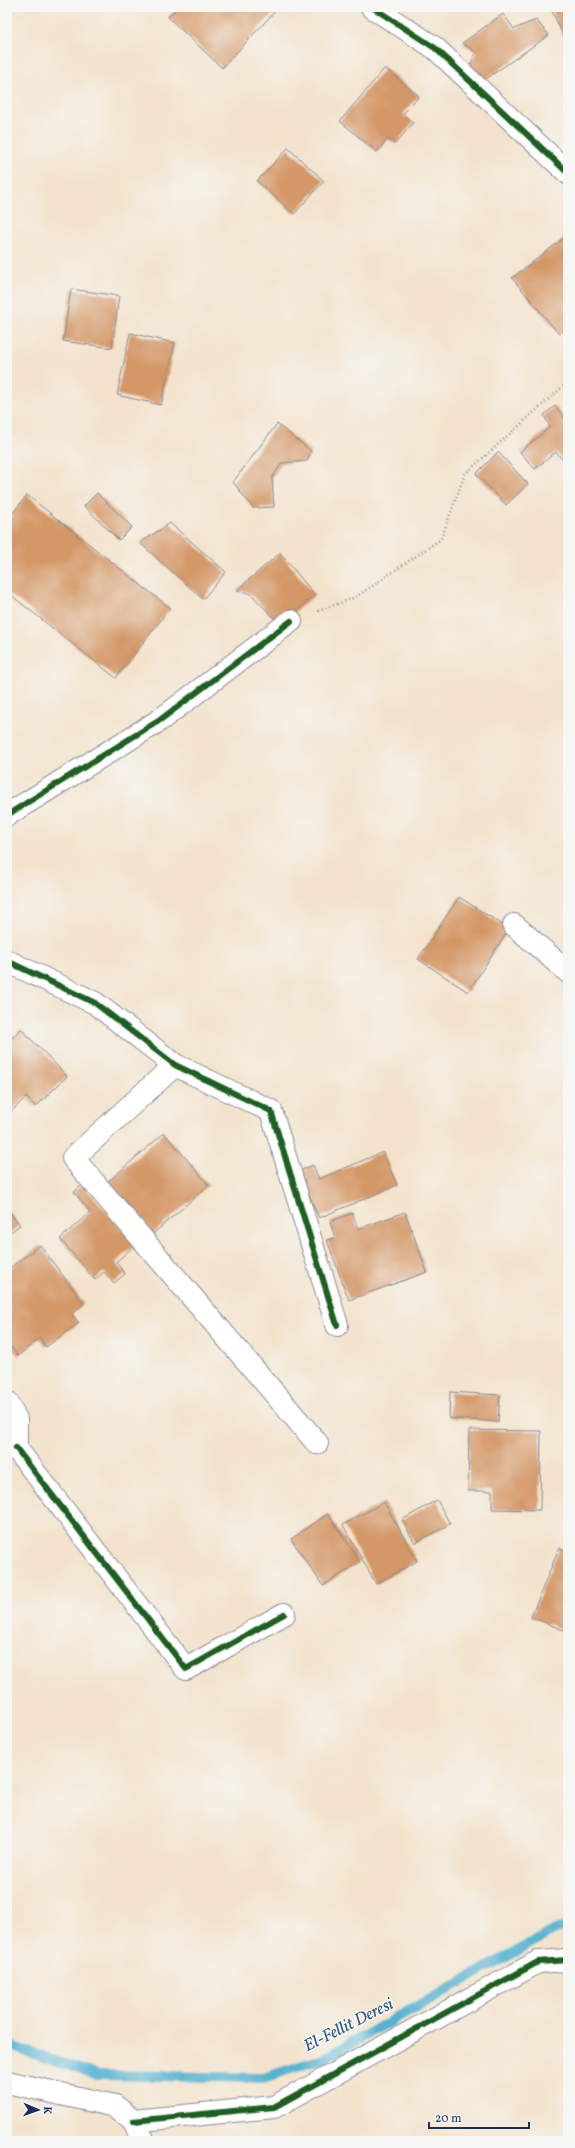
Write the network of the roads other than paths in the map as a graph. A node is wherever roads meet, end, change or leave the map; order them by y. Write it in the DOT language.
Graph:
graph roads {
  1 [pos="372,7"];
  2 [pos="568,173"];
  3 [pos="291,621"];
  4 [pos="7,815"];
  5 [pos="514,925"];
  6 [pos="7,961"];
  7 [pos="568,972"];
  8 [pos="175,1066"];
  9 [pos="337,1326"];
  10 [pos="7,1402"];
  11 [pos="316,1443"];
  12 [pos="12,1449"];
  13 [pos="284,1614"];
  14 [pos="568,1960"];
  15 [pos="7,2082"];
  16 [pos="134,2121"];
  17 [pos="144,2141"];
  1 -- 2 [label="street"];
  3 -- 4 [label="street"];
  5 -- 7 [label="street"];
  6 -- 8 [label="street"];
  8 -- 9 [label="street"];
  8 -- 11 [label="street"];
  10 -- 12 [label="street"];
  12 -- 13 [label="street"];
  14 -- 16 [label="street"];
  15 -- 16 [label="street"];
  16 -- 17 [label="street"];
}
